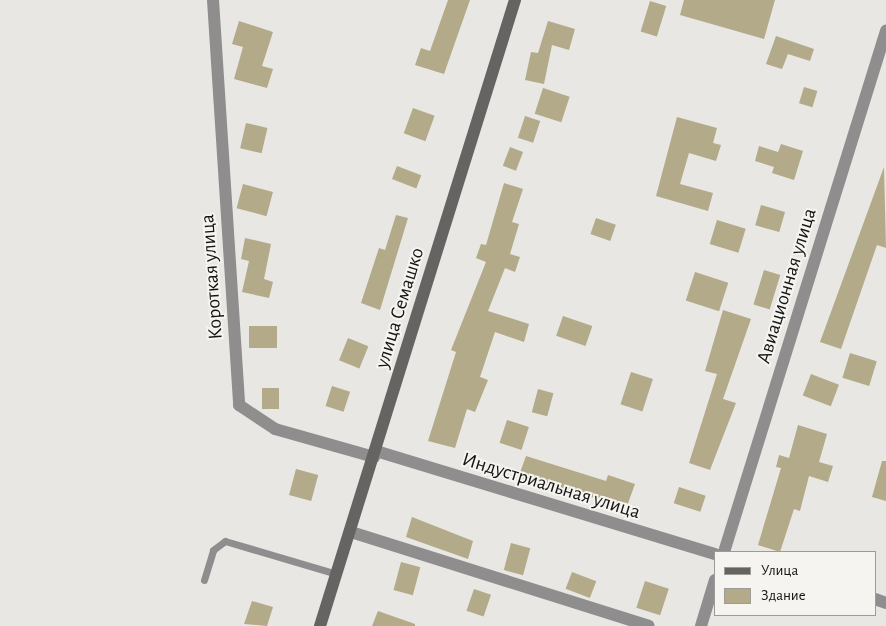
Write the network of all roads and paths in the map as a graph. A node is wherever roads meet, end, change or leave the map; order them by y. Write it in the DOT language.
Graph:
graph roads {
  1 [pos="213,0"];
  2 [pos="515,0"];
  3 [pos="886,31"];
  4 [pos="375,454"];
  5 [pos="350,532"];
  6 [pos="724,551"];
  7 [pos="714,554"];
  8 [pos="337,574"];
  9 [pos="204,580"];
  10 [pos="714,583"];
  11 [pos="320,626"];
  12 [pos="649,626"];
  13 [pos="700,626"];
  1 -- 4 [label="street, Короткая улица"];
  2 -- 4 [label="main road, улица Семашко"];
  3 -- 6 [label="street, Авиационная улица"];
  4 -- 5 [label="main road, улица Семашко"];
  4 -- 7 [label="street, Индустриальная улица"];
  5 -- 8 [label="main road, улица Семашко"];
  5 -- 12 [label="street"];
  8 -- 9 [label="lane"];
  8 -- 11 [label="main road, улица Семашко"];
  10 -- 13 [label="street"];
}
